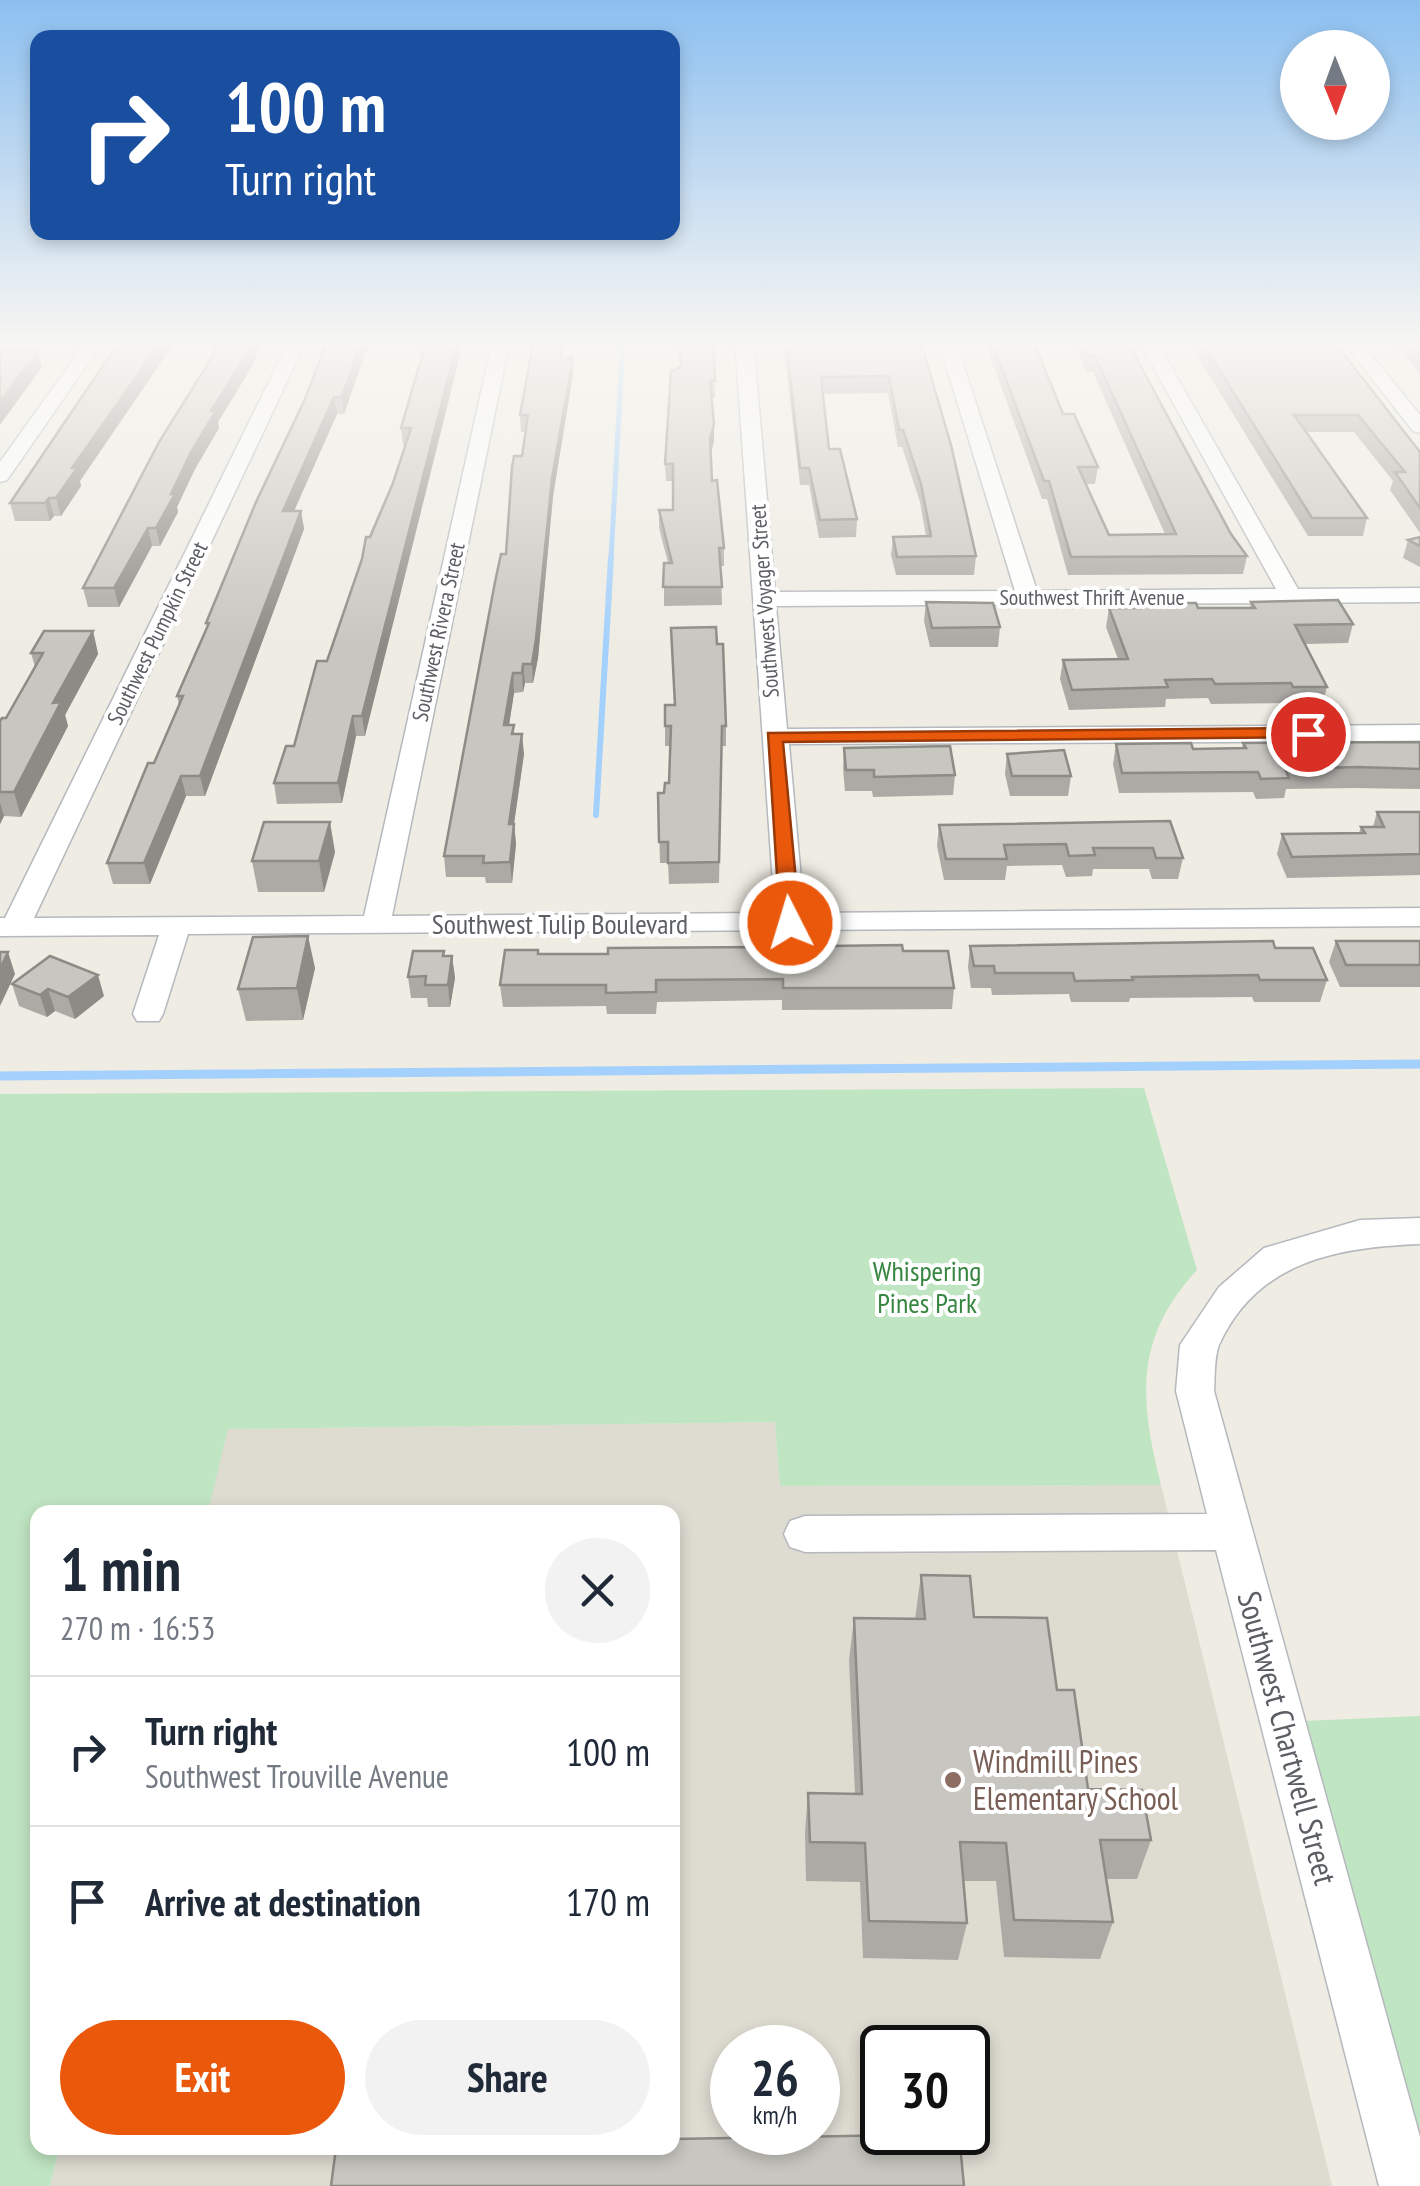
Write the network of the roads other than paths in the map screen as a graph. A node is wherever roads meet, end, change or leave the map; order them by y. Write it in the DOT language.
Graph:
graph roads {
  1 [pos="25,441"];
  2 [pos="248,441"];
  3 [pos="479,441"];
  4 [pos="752,441"];
  5 [pos="978,441"];
  6 [pos="1204,441"];
  7 [pos="0,476"];
  8 [pos="1291,596"];
  9 [pos="1420,596"];
  10 [pos="1028,598"];
  11 [pos="764,599"];
  12 [pos="1420,733"];
  13 [pos="774,737"];
  14 [pos="1420,917"];
  15 [pos="790,923"];
  16 [pos="376,925"];
  17 [pos="176,926"];
  18 [pos="8,927"];
  19 [pos="148,1014"];
  20 [pos="1420,1232"];
  21 [pos="1232,1532"];
  22 [pos="805,1534"];
  23 [pos="1406,2186"];
  1 -- 7 [label="street"];
  2 -- 18 [label="street, Southwest Pumpkin Street"];
  3 -- 16 [label="street, Southwest Rivera Street"];
  4 -- 11 [label="street, Southwest Voyager Street"];
  5 -- 10 [label="street"];
  6 -- 8 [label="street"];
  8 -- 9 [label="street, Southwest Thrift Avenue"];
  8 -- 10 [label="street, Southwest Thrift Avenue"];
  10 -- 11 [label="street, Southwest Thrift Avenue"];
  11 -- 13 [label="street, Southwest Voyager Street"];
  12 -- 13 [label="street"];
  13 -- 15 [label="street, Southwest Voyager Street"];
  14 -- 15 [label="street, Southwest Tulip Boulevard"];
  15 -- 16 [label="street, Southwest Tulip Boulevard"];
  16 -- 17 [label="street, Southwest Tulip Boulevard"];
  17 -- 18 [label="street, Southwest Tulip Boulevard"];
  17 -- 19 [label="street"];
  20 -- 21 [label="street, Southwest Chartwell Street"];
  21 -- 22 [label="street"];
  21 -- 23 [label="street, Southwest Chartwell Street"];
}
